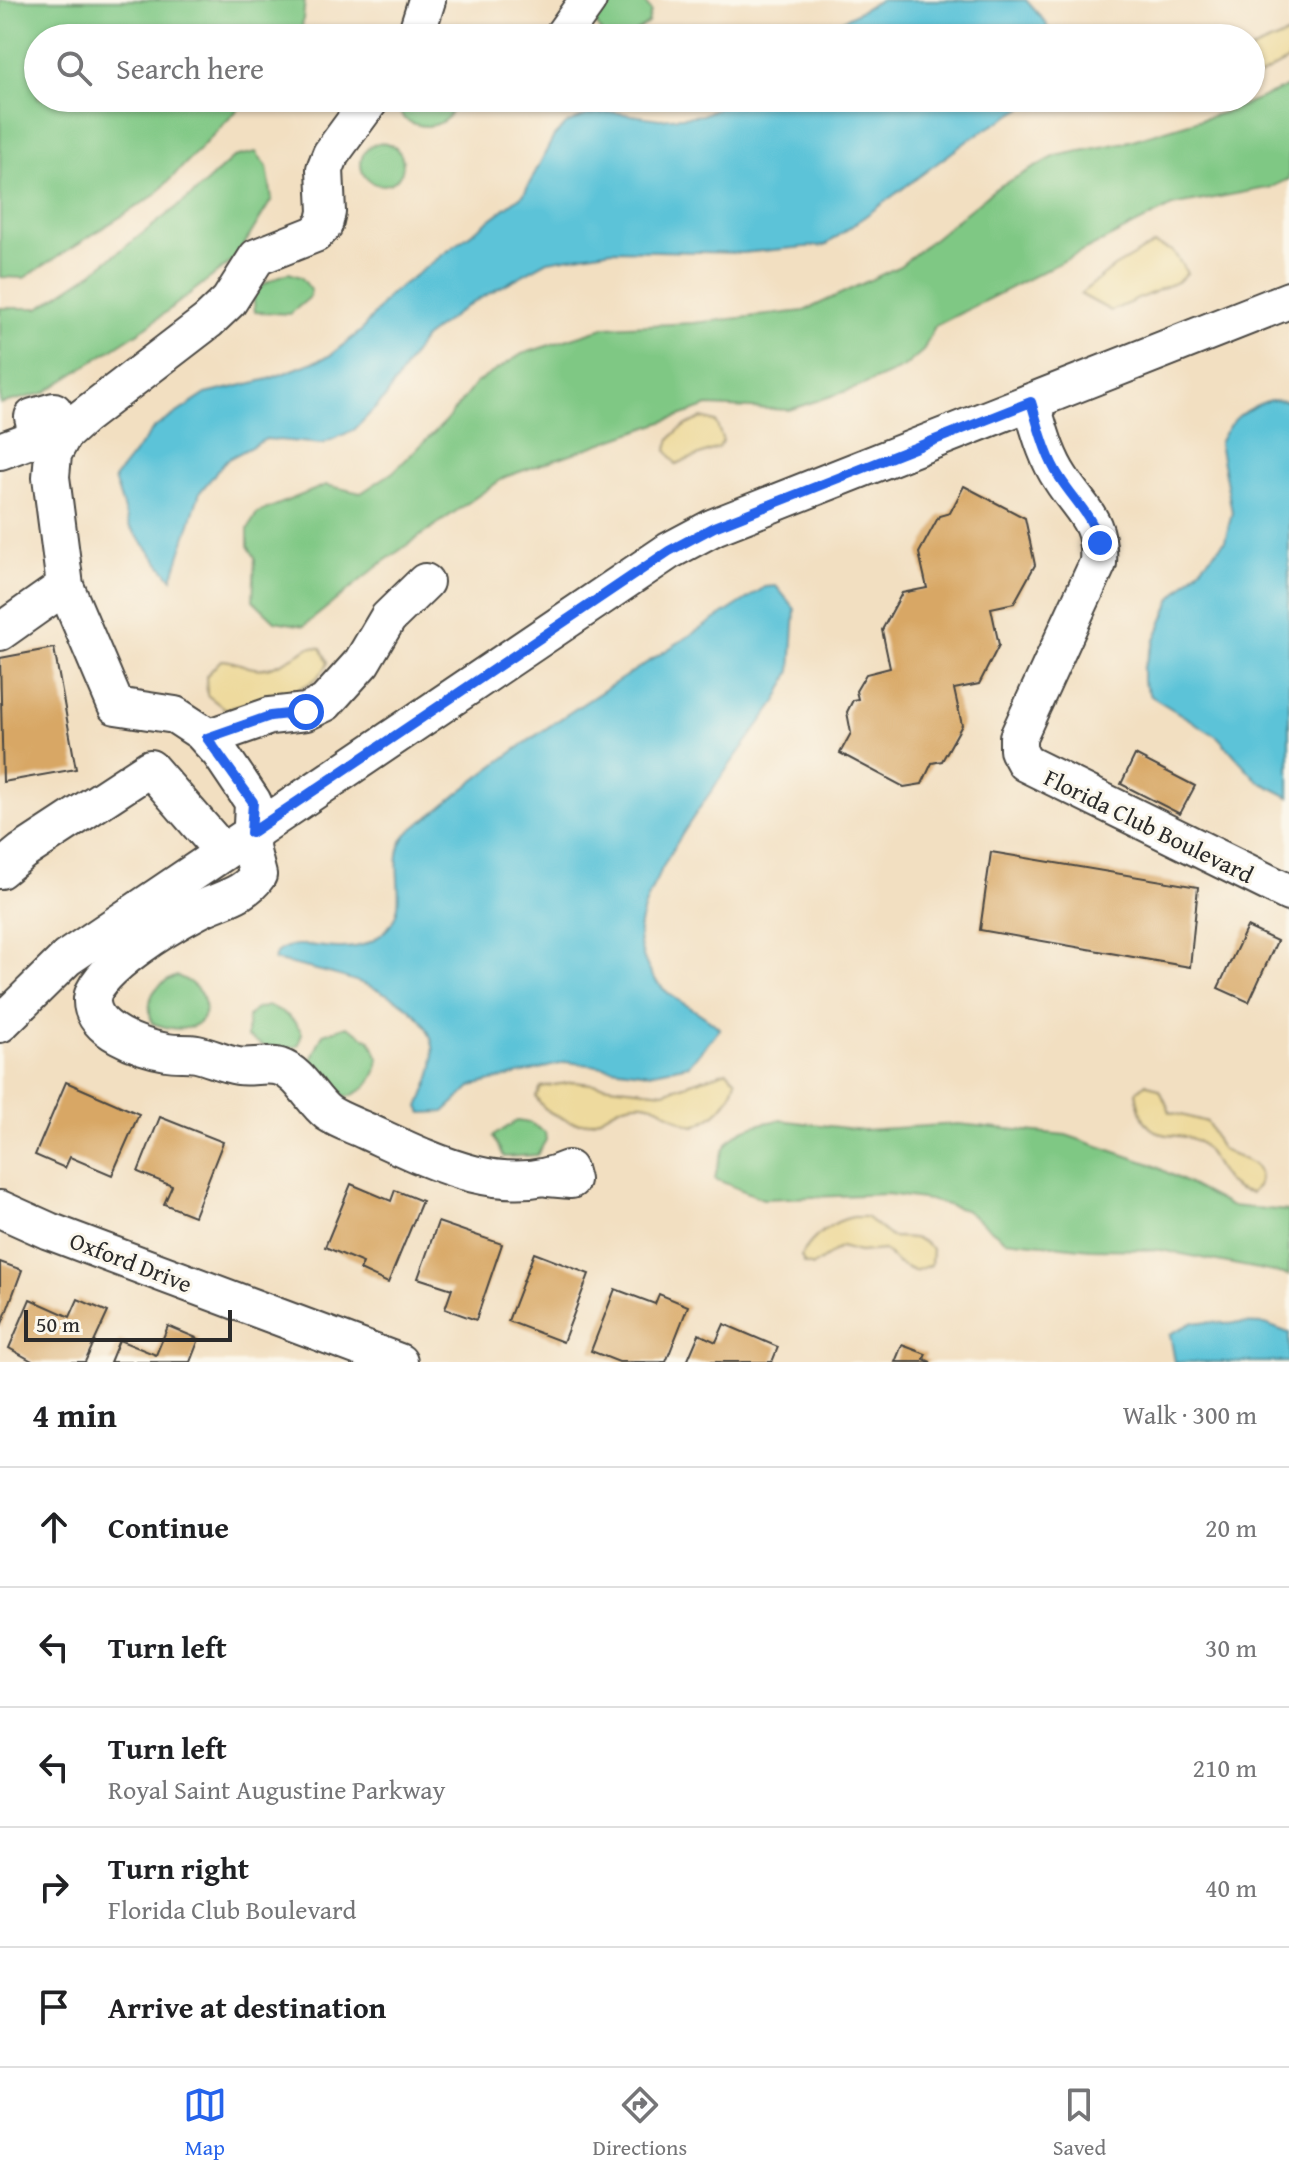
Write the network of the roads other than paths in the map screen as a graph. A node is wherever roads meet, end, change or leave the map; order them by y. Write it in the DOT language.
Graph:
graph roads {
  1 [pos="427,0"];
  2 [pos="588,0"];
  3 [pos="419,24"];
  4 [pos="571,24"];
  5 [pos="362,112"];
  6 [pos="1289,300"];
  7 [pos="1031,402"];
  8 [pos="52,429"];
  9 [pos="0,451"];
  10 [pos="425,582"];
  11 [pos="65,586"];
  12 [pos="0,632"];
  13 [pos="207,738"];
  14 [pos="237,843"];
  15 [pos="7,854"];
  16 [pos="1289,893"];
  17 [pos="0,1024"];
  18 [pos="548,1178"];
  19 [pos="0,1209"];
  20 [pos="399,1362"];
  1 -- 3 [label="street"];
  2 -- 4 [label="street"];
  5 -- 8 [label="street"];
  6 -- 7 [label="street"];
  7 -- 14 [label="street"];
  7 -- 16 [label="street, Florida Club Boulevard"];
  8 -- 9 [label="street"];
  8 -- 11 [label="street"];
  10 -- 13 [label="street"];
  11 -- 12 [label="street"];
  11 -- 13 [label="street"];
  13 -- 14 [label="street"];
  14 -- 15 [label="street"];
  14 -- 17 [label="street"];
  14 -- 18 [label="street"];
  19 -- 20 [label="street, Oxford Drive"];
}
